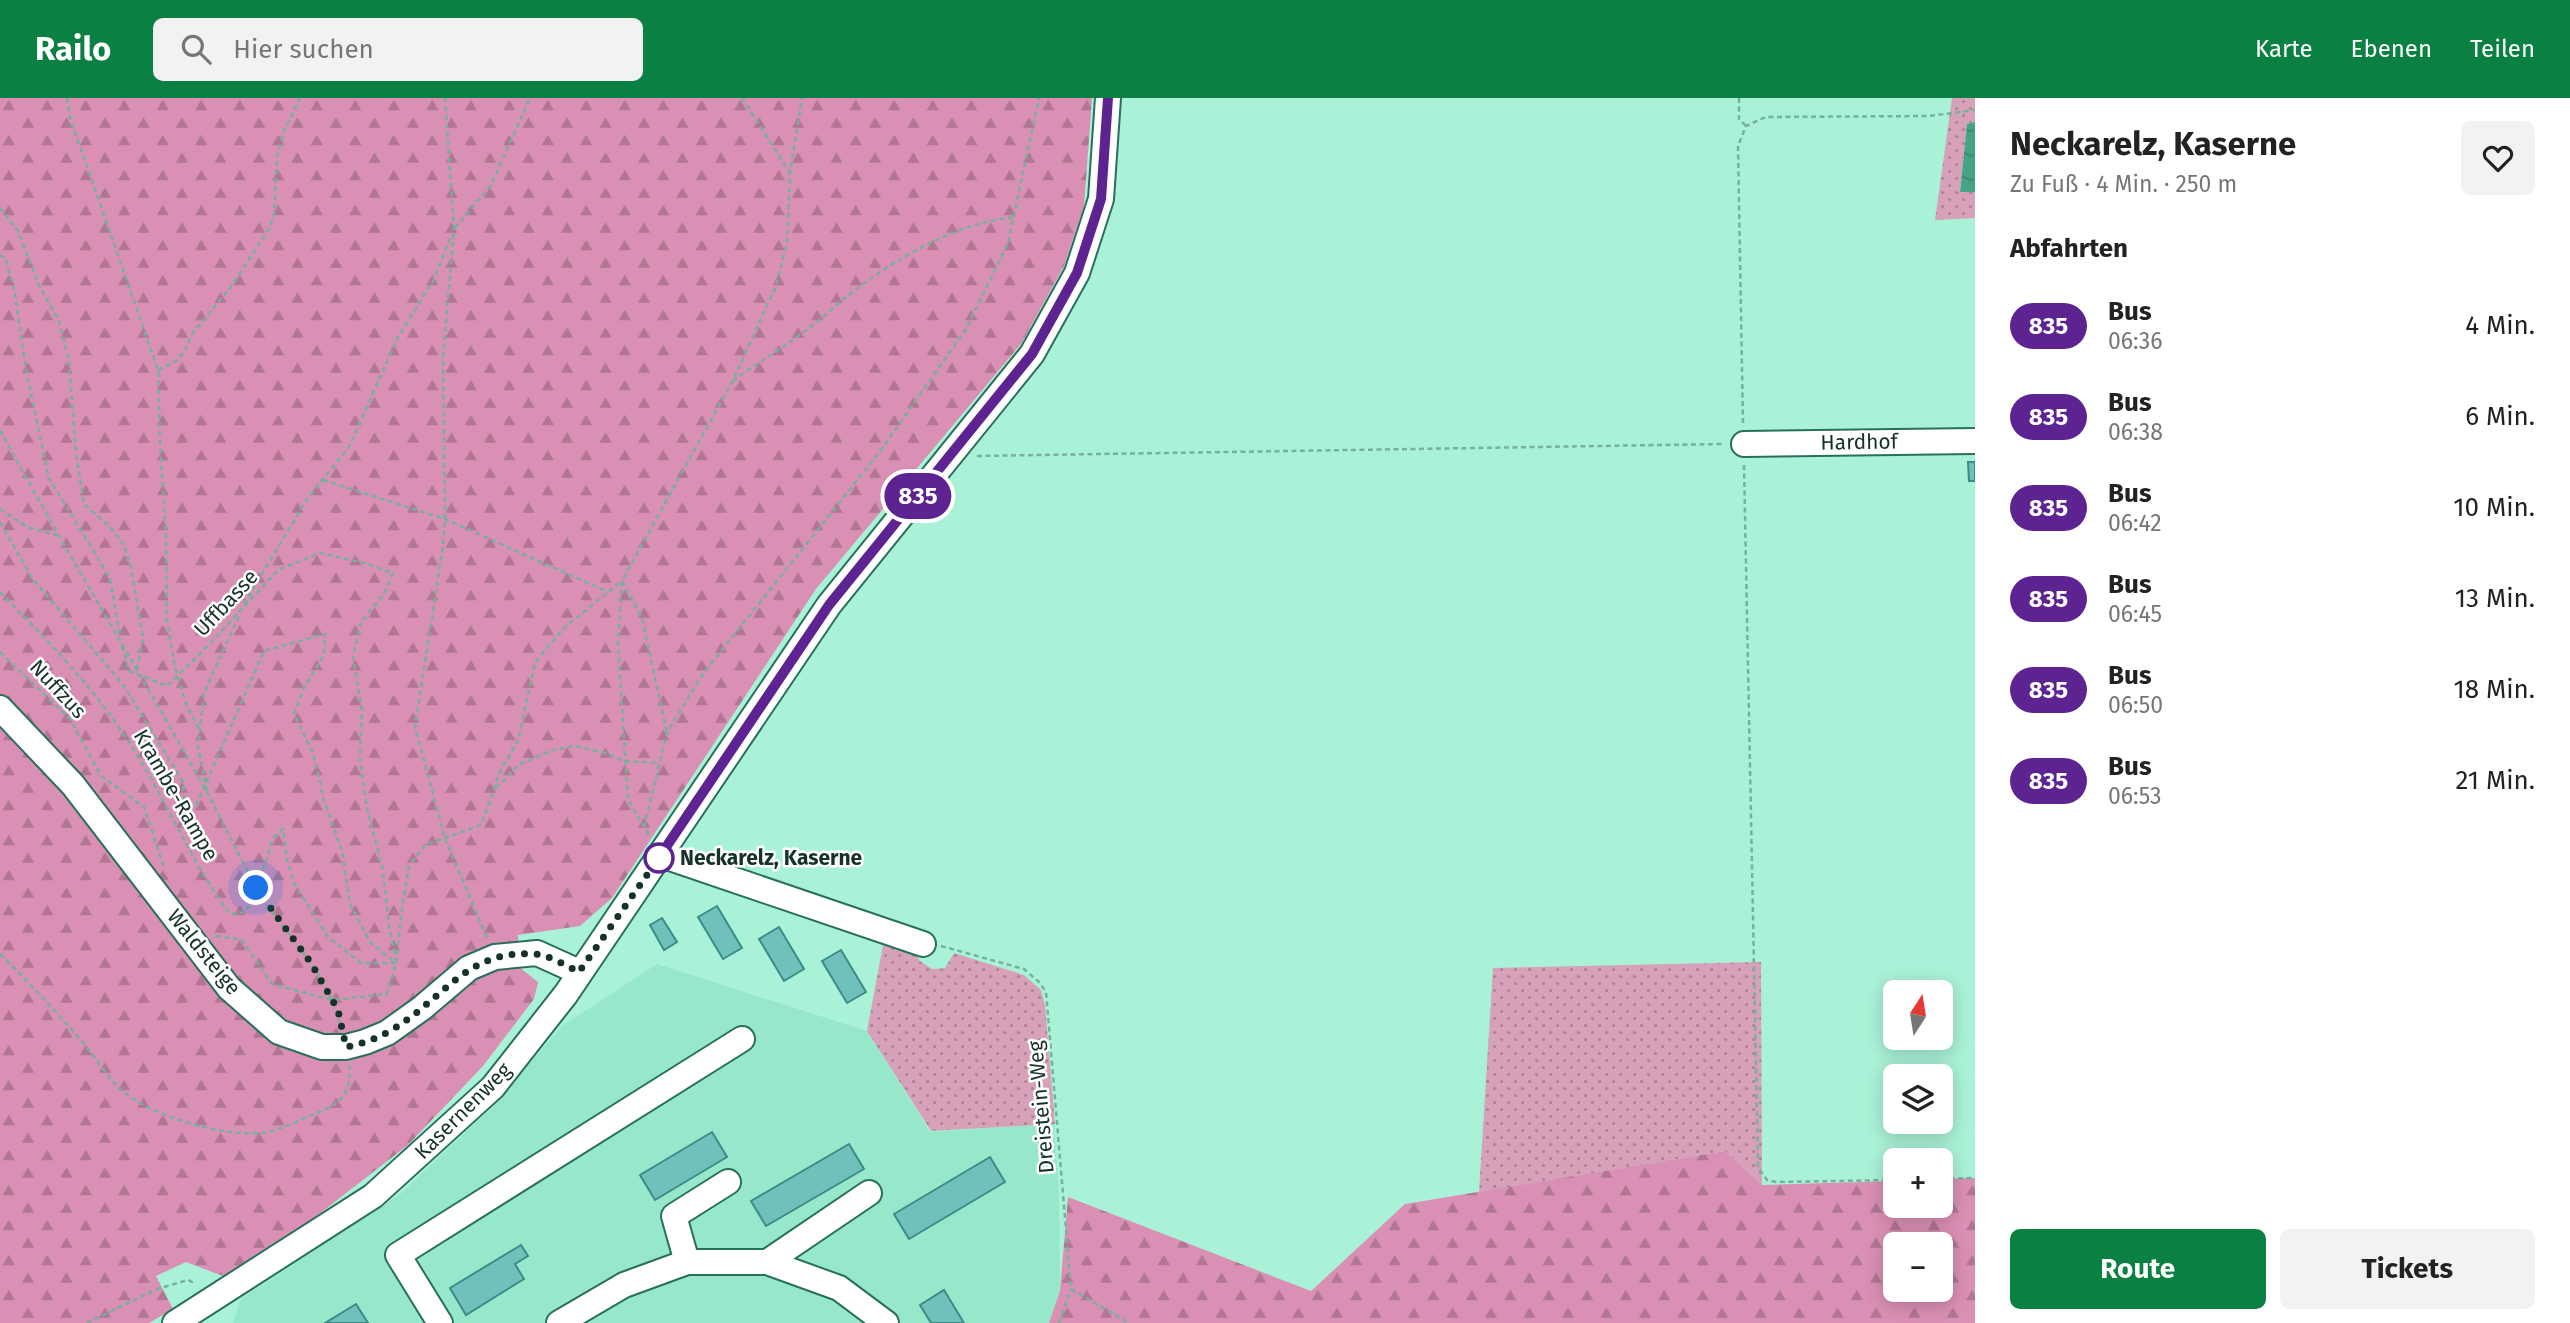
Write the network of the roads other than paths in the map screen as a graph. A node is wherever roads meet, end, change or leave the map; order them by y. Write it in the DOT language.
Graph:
graph roads {
  1 [pos="1108,98"];
  2 [pos="1975,441"];
  3 [pos="1744,444"];
  4 [pos="0,708"];
  5 [pos="657,860"];
  6 [pos="923,944"];
  7 [pos="579,972"];
  8 [pos="742,1039"];
  9 [pos="728,1182"];
  10 [pos="869,1193"];
  11 [pos="687,1262"];
  12 [pos="766,1262"];
  13 [pos="197,1314"];
  14 [pos="440,1323"];
  15 [pos="559,1323"];
  16 [pos="886,1323"];
  1 -- 5 [label="street, Kasernenweg"];
  2 -- 3 [label="street, Hardhof"];
  4 -- 7 [label="street, Waldsteige"];
  5 -- 6 [label="street"];
  5 -- 7 [label="street, Kasernenweg"];
  7 -- 13 [label="street, Kasernenweg"];
  8 -- 14 [label="street"];
  9 -- 11 [label="street"];
  10 -- 12 [label="street"];
  11 -- 12 [label="street"];
  11 -- 15 [label="street"];
  12 -- 16 [label="street"];
}
